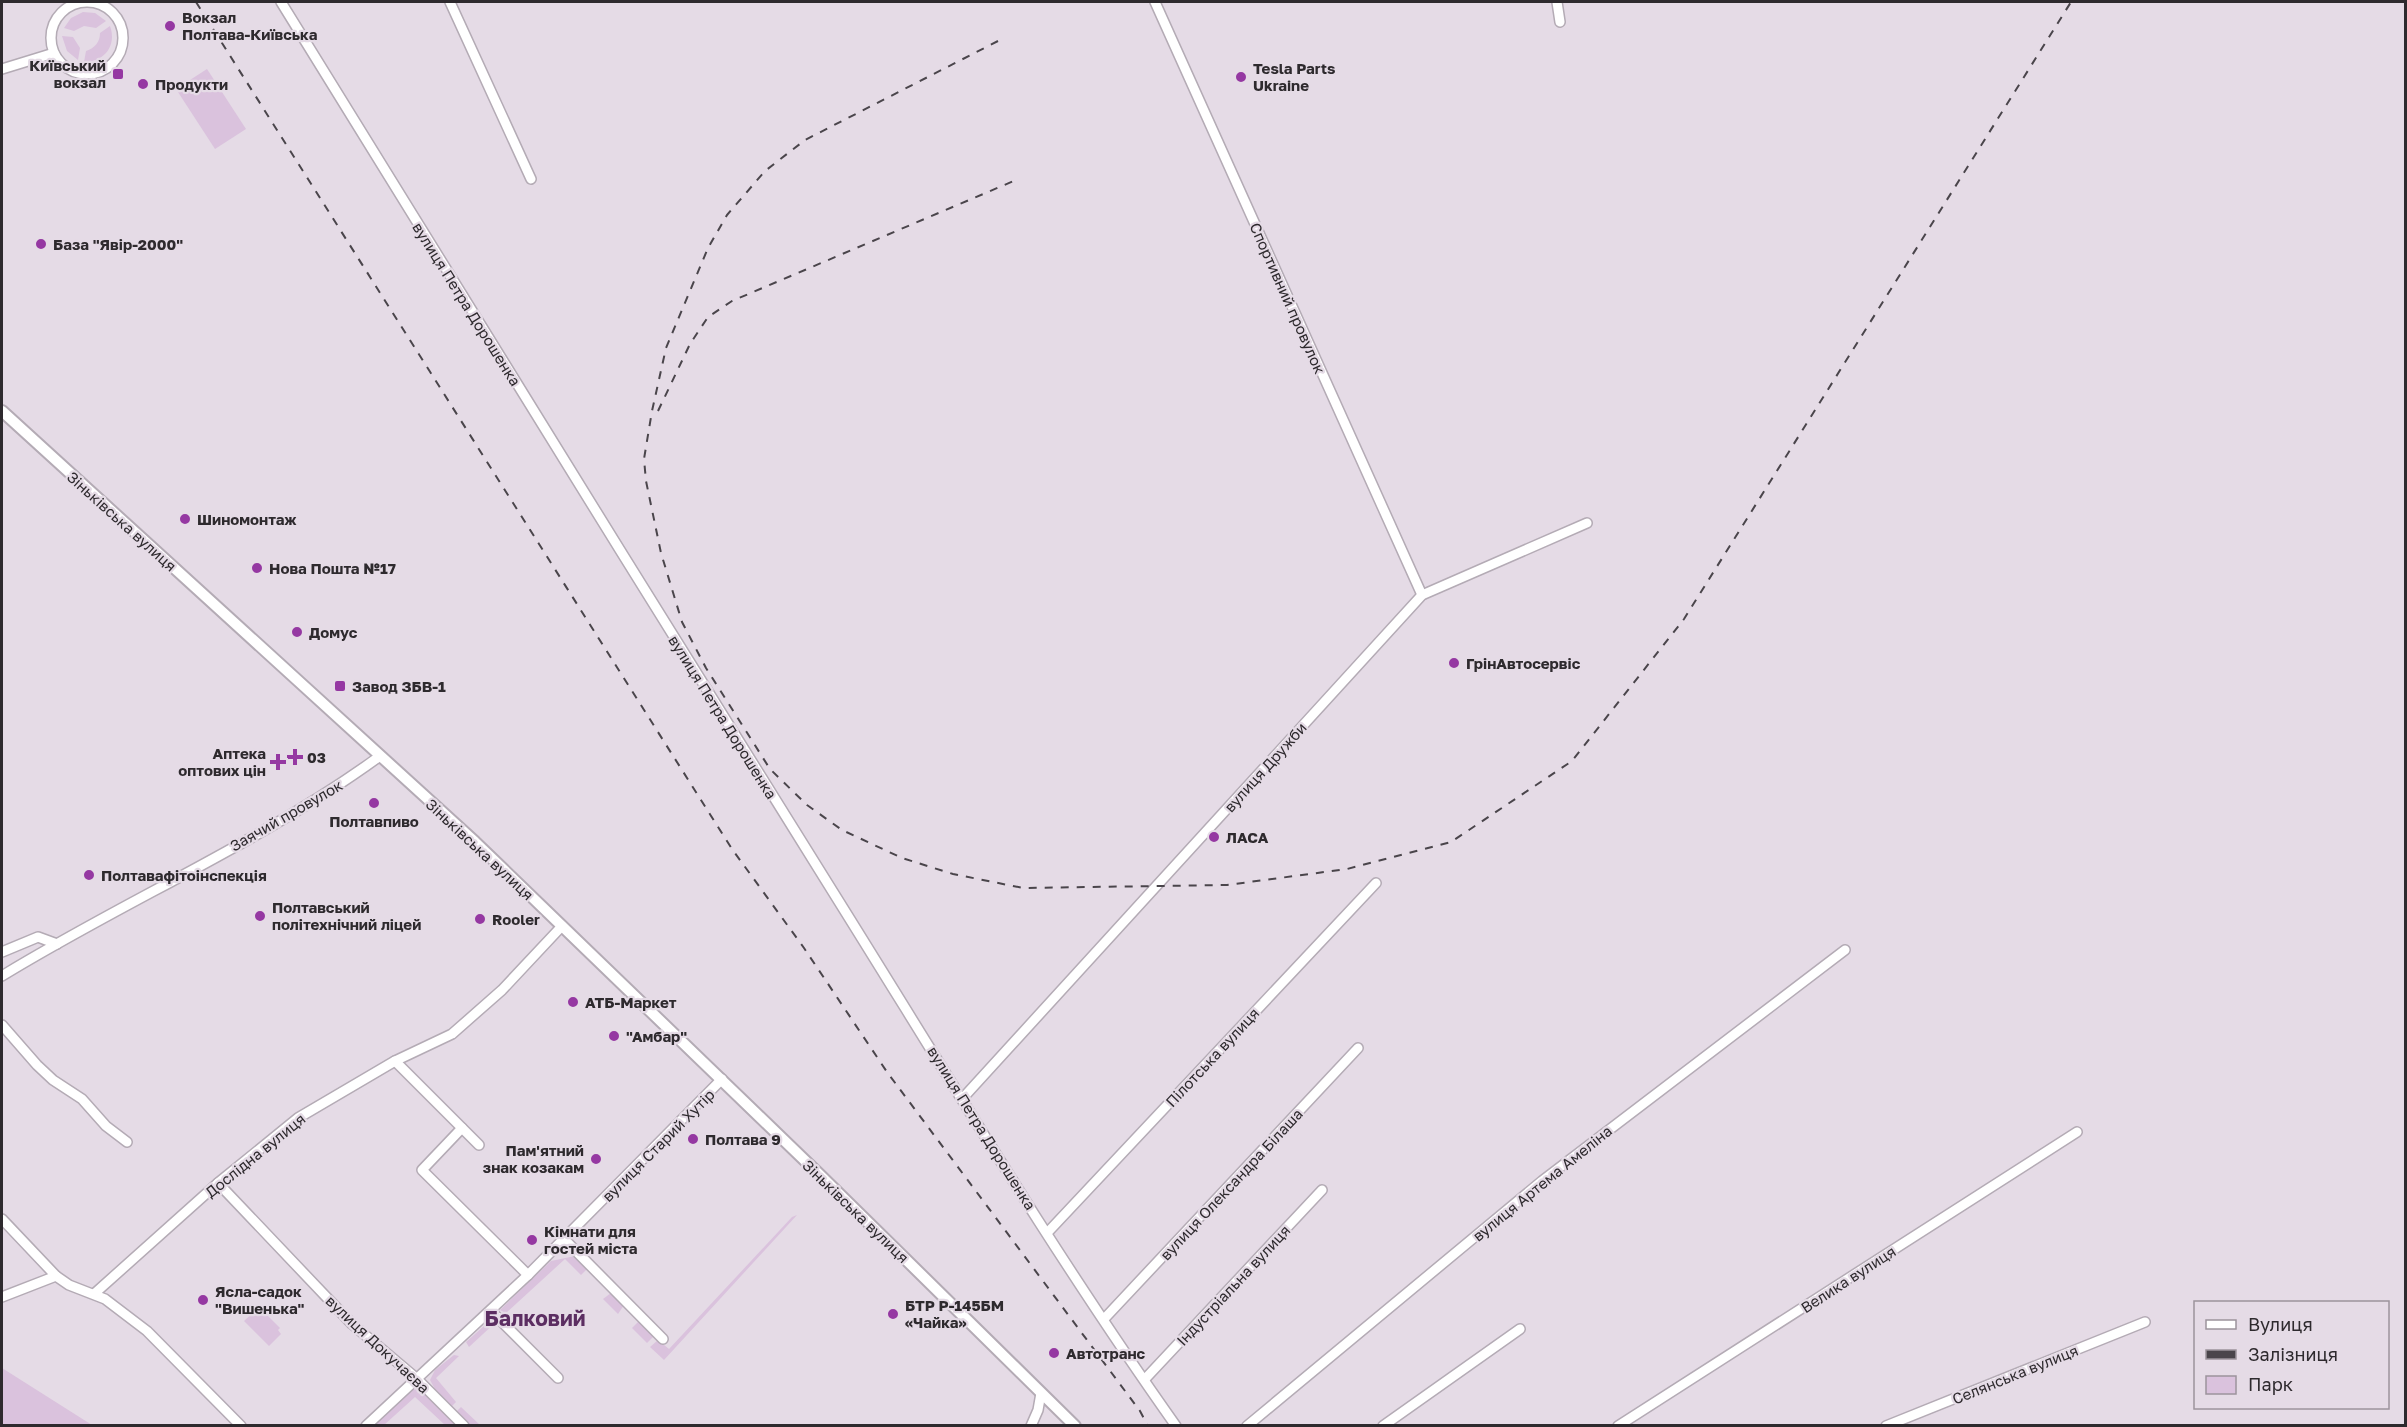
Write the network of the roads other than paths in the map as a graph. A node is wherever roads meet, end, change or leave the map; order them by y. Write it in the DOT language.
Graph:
graph roads {
  1 [pos="56,2"];
  2 [pos="281,2"];
  3 [pos="450,2"];
  4 [pos="1155,2"];
  5 [pos="1557,2"];
  6 [pos="62,11"];
  7 [pos="1560,22"];
  8 [pos="54,53"];
  9 [pos="2,69"];
  10 [pos="531,179"];
  11 [pos="2,411"];
  12 [pos="1587,523"];
  13 [pos="1422,595"];
  14 [pos="380,756"];
  15 [pos="1376,883"];
  16 [pos="562,926"];
  17 [pos="57,944"];
  18 [pos="1845,950"];
  19 [pos="2,952"];
  20 [pos="2,976"];
  21 [pos="2,1025"];
  22 [pos="1358,1048"];
  23 [pos="395,1061"];
  24 [pos="722,1079"];
  25 [pos="963,1099"];
  26 [pos="462,1128"];
  27 [pos="2077,1132"];
  28 [pos="127,1142"];
  29 [pos="479,1145"];
  30 [pos="218,1183"];
  31 [pos="1322,1190"];
  32 [pos="2,1219"];
  33 [pos="1048,1232"];
  34 [pos="564,1239"];
  35 [pos="528,1275"];
  36 [pos="56,1276"];
  37 [pos="94,1294"];
  38 [pos="2,1297"];
  39 [pos="491,1311"];
  40 [pos="1104,1319"];
  41 [pos="2145,1322"];
  42 [pos="1520,1329"];
  43 [pos="663,1339"];
  44 [pos="416,1378"];
  45 [pos="558,1378"];
  46 [pos="1145,1379"];
  47 [pos="1041,1393"];
  48 [pos="241,1425"];
  49 [pos="366,1425"];
  50 [pos="464,1425"];
  51 [pos="1031,1425"];
  52 [pos="1075,1425"];
  53 [pos="1176,1425"];
  54 [pos="1247,1425"];
  55 [pos="1383,1425"];
  56 [pos="1618,1425"];
  57 [pos="1886,1425"];
  1 -- 6 [label="street"];
  2 -- 25 [label="street, вулиця Петра Дорошенка"];
  3 -- 10 [label="street"];
  4 -- 13 [label="street, Спортивний провулок"];
  5 -- 7 [label="street"];
  6 -- 8 [label="street"];
  6 -- 8 [label="street"];
  8 -- 9 [label="street"];
  11 -- 14 [label="main road, Зіньківська вулиця"];
  12 -- 13 [label="street, вулиця Дружби"];
  13 -- 25 [label="street, вулиця Дружби"];
  14 -- 16 [label="main road, Зіньківська вулиця"];
  14 -- 17 [label="street, Заячий провулок"];
  15 -- 33 [label="street, Пілотська вулиця"];
  16 -- 23 [label="street, Дослідна вулиця"];
  16 -- 24 [label="main road, Зіньківська вулиця"];
  17 -- 19 [label="street"];
  17 -- 20 [label="street, Заячий провулок"];
  18 -- 54 [label="street, вулиця Артема Амеліна"];
  21 -- 28 [label="street"];
  22 -- 40 [label="street, вулиця Олександра Білаша"];
  23 -- 26 [label="street"];
  23 -- 30 [label="street, Дослідна вулиця"];
  24 -- 34 [label="street, вулиця Старий Хутір"];
  24 -- 47 [label="main road, Зіньківська вулиця"];
  25 -- 33 [label="street, вулиця Петра Дорошенка"];
  26 -- 29 [label="street"];
  26 -- 35 [label="street"];
  27 -- 56 [label="street, Велика вулиця"];
  30 -- 37 [label="street, Дослідна вулиця"];
  30 -- 44 [label="street, вулиця Докучаєва"];
  31 -- 46 [label="street, Індустріальна вулиця"];
  32 -- 36 [label="street"];
  33 -- 40 [label="street, вулиця Петра Дорошенка"];
  34 -- 35 [label="street, вулиця Старий Хутір"];
  34 -- 43 [label="street"];
  35 -- 39 [label="street, вулиця Старий Хутір"];
  36 -- 37 [label="street"];
  36 -- 38 [label="street"];
  37 -- 48 [label="street"];
  39 -- 44 [label="street, вулиця Старий Хутір"];
  39 -- 45 [label="street"];
  40 -- 46 [label="street, вулиця Петра Дорошенка"];
  41 -- 57 [label="street, Селянська вулиця"];
  42 -- 55 [label="street"];
  44 -- 49 [label="street, вулиця Старий Хутір"];
  44 -- 50 [label="street, вулиця Докучаєва"];
  46 -- 53 [label="street, вулиця Петра Дорошенка"];
  47 -- 51 [label="street"];
  47 -- 52 [label="main road, Зіньківська вулиця"];
}
